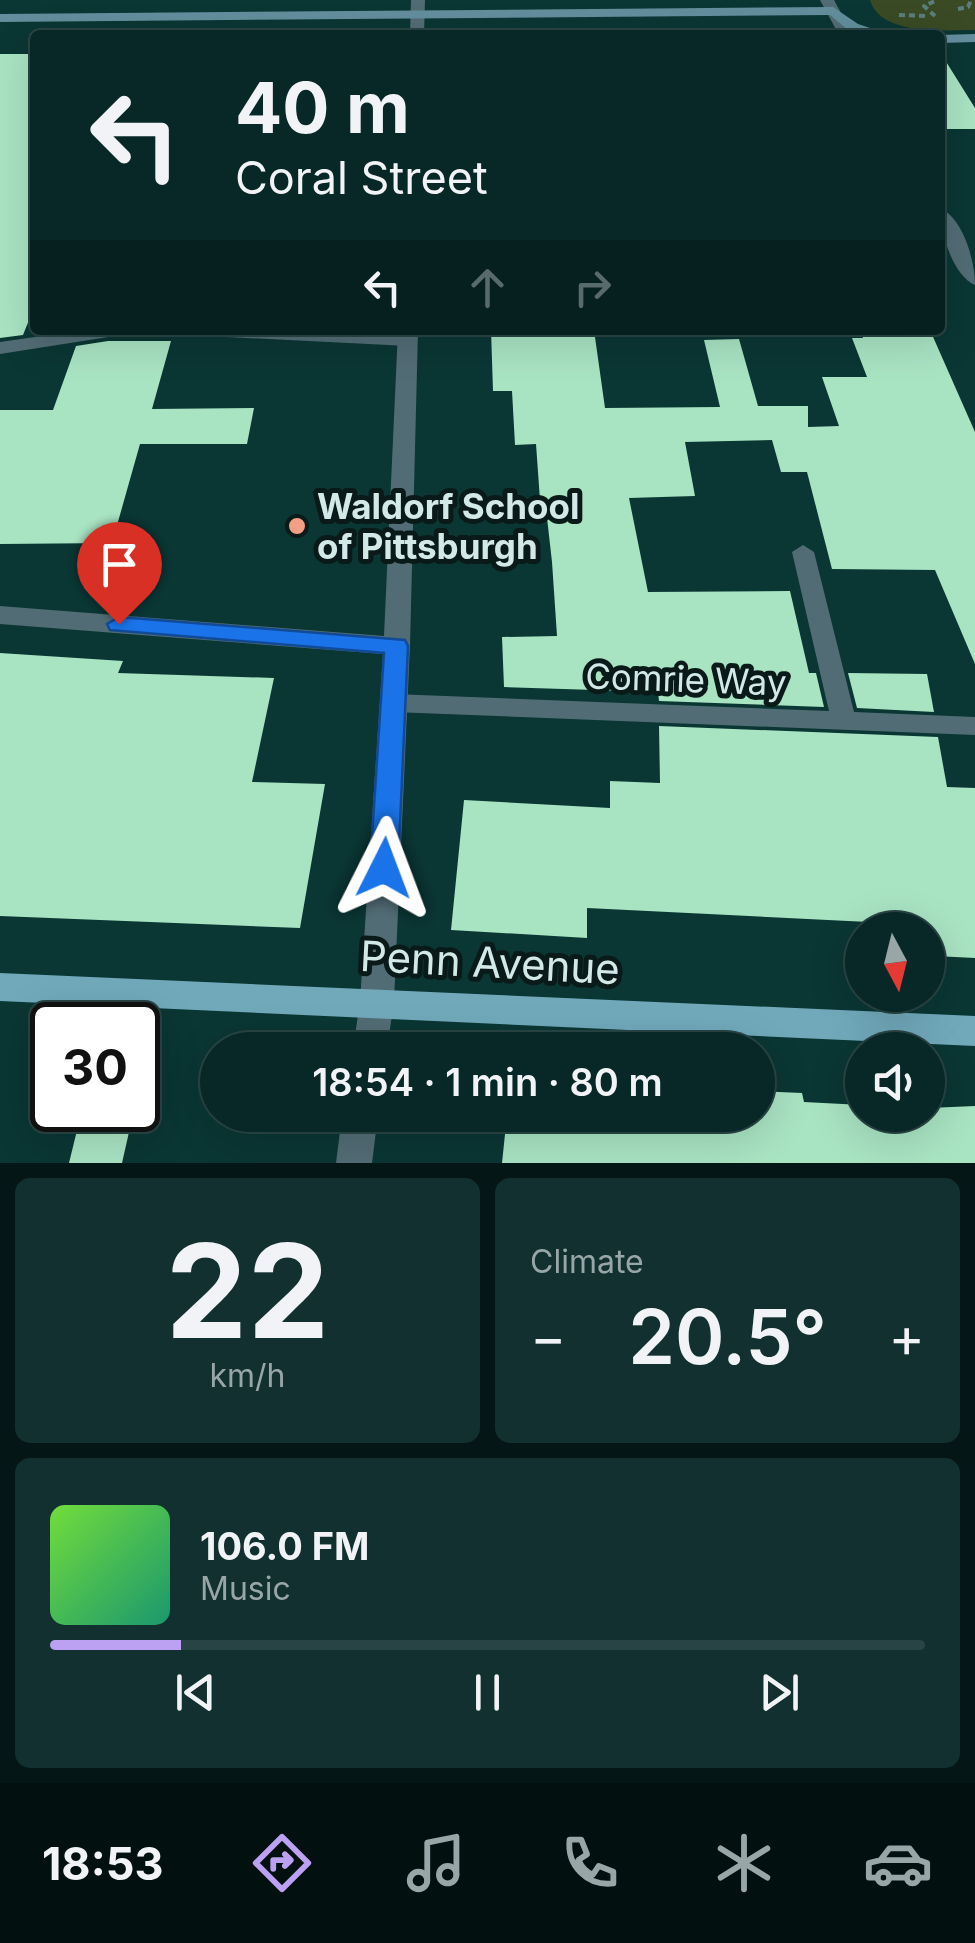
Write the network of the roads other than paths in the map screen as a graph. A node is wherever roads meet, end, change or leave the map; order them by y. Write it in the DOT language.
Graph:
graph roads {
  1 [pos="831,4"];
  2 [pos="418,7"];
  3 [pos="0,18"];
  4 [pos="844,30"];
  5 [pos="865,30"];
  6 [pos="975,38"];
  7 [pos="945,39"];
  8 [pos="945,222"];
  9 [pos="975,279"];
  10 [pos="87,335"];
  11 [pos="408,335"];
  12 [pos="0,348"];
  13 [pos="803,552"];
  14 [pos="0,615"];
  15 [pos="396,646"];
  16 [pos="394,703"];
  17 [pos="844,720"];
  18 [pos="975,726"];
  19 [pos="0,987"];
  20 [pos="376,1001"];
  21 [pos="975,1030"];
  22 [pos="372,1032"];
  23 [pos="358,1132"];
  24 [pos="354,1163"];
  1 -- 2 [label="street"];
  1 -- 4 [label="street"];
  1 -- 5 [label="street"];
  2 -- 3 [label="street"];
  6 -- 7 [label="street"];
  8 -- 9 [label="street"];
  10 -- 12 [label="lane"];
  11 -- 15 [label="street"];
  13 -- 17 [label="lane"];
  14 -- 15 [label="street"];
  15 -- 16 [label="street"];
  16 -- 17 [label="lane, Comrie Way"];
  16 -- 20 [label="street"];
  17 -- 18 [label="lane, Comrie Way"];
  19 -- 20 [label="main road, Penn Avenue"];
  20 -- 21 [label="main road, Penn Avenue"];
  20 -- 22 [label="street"];
  23 -- 24 [label="street"];
}
